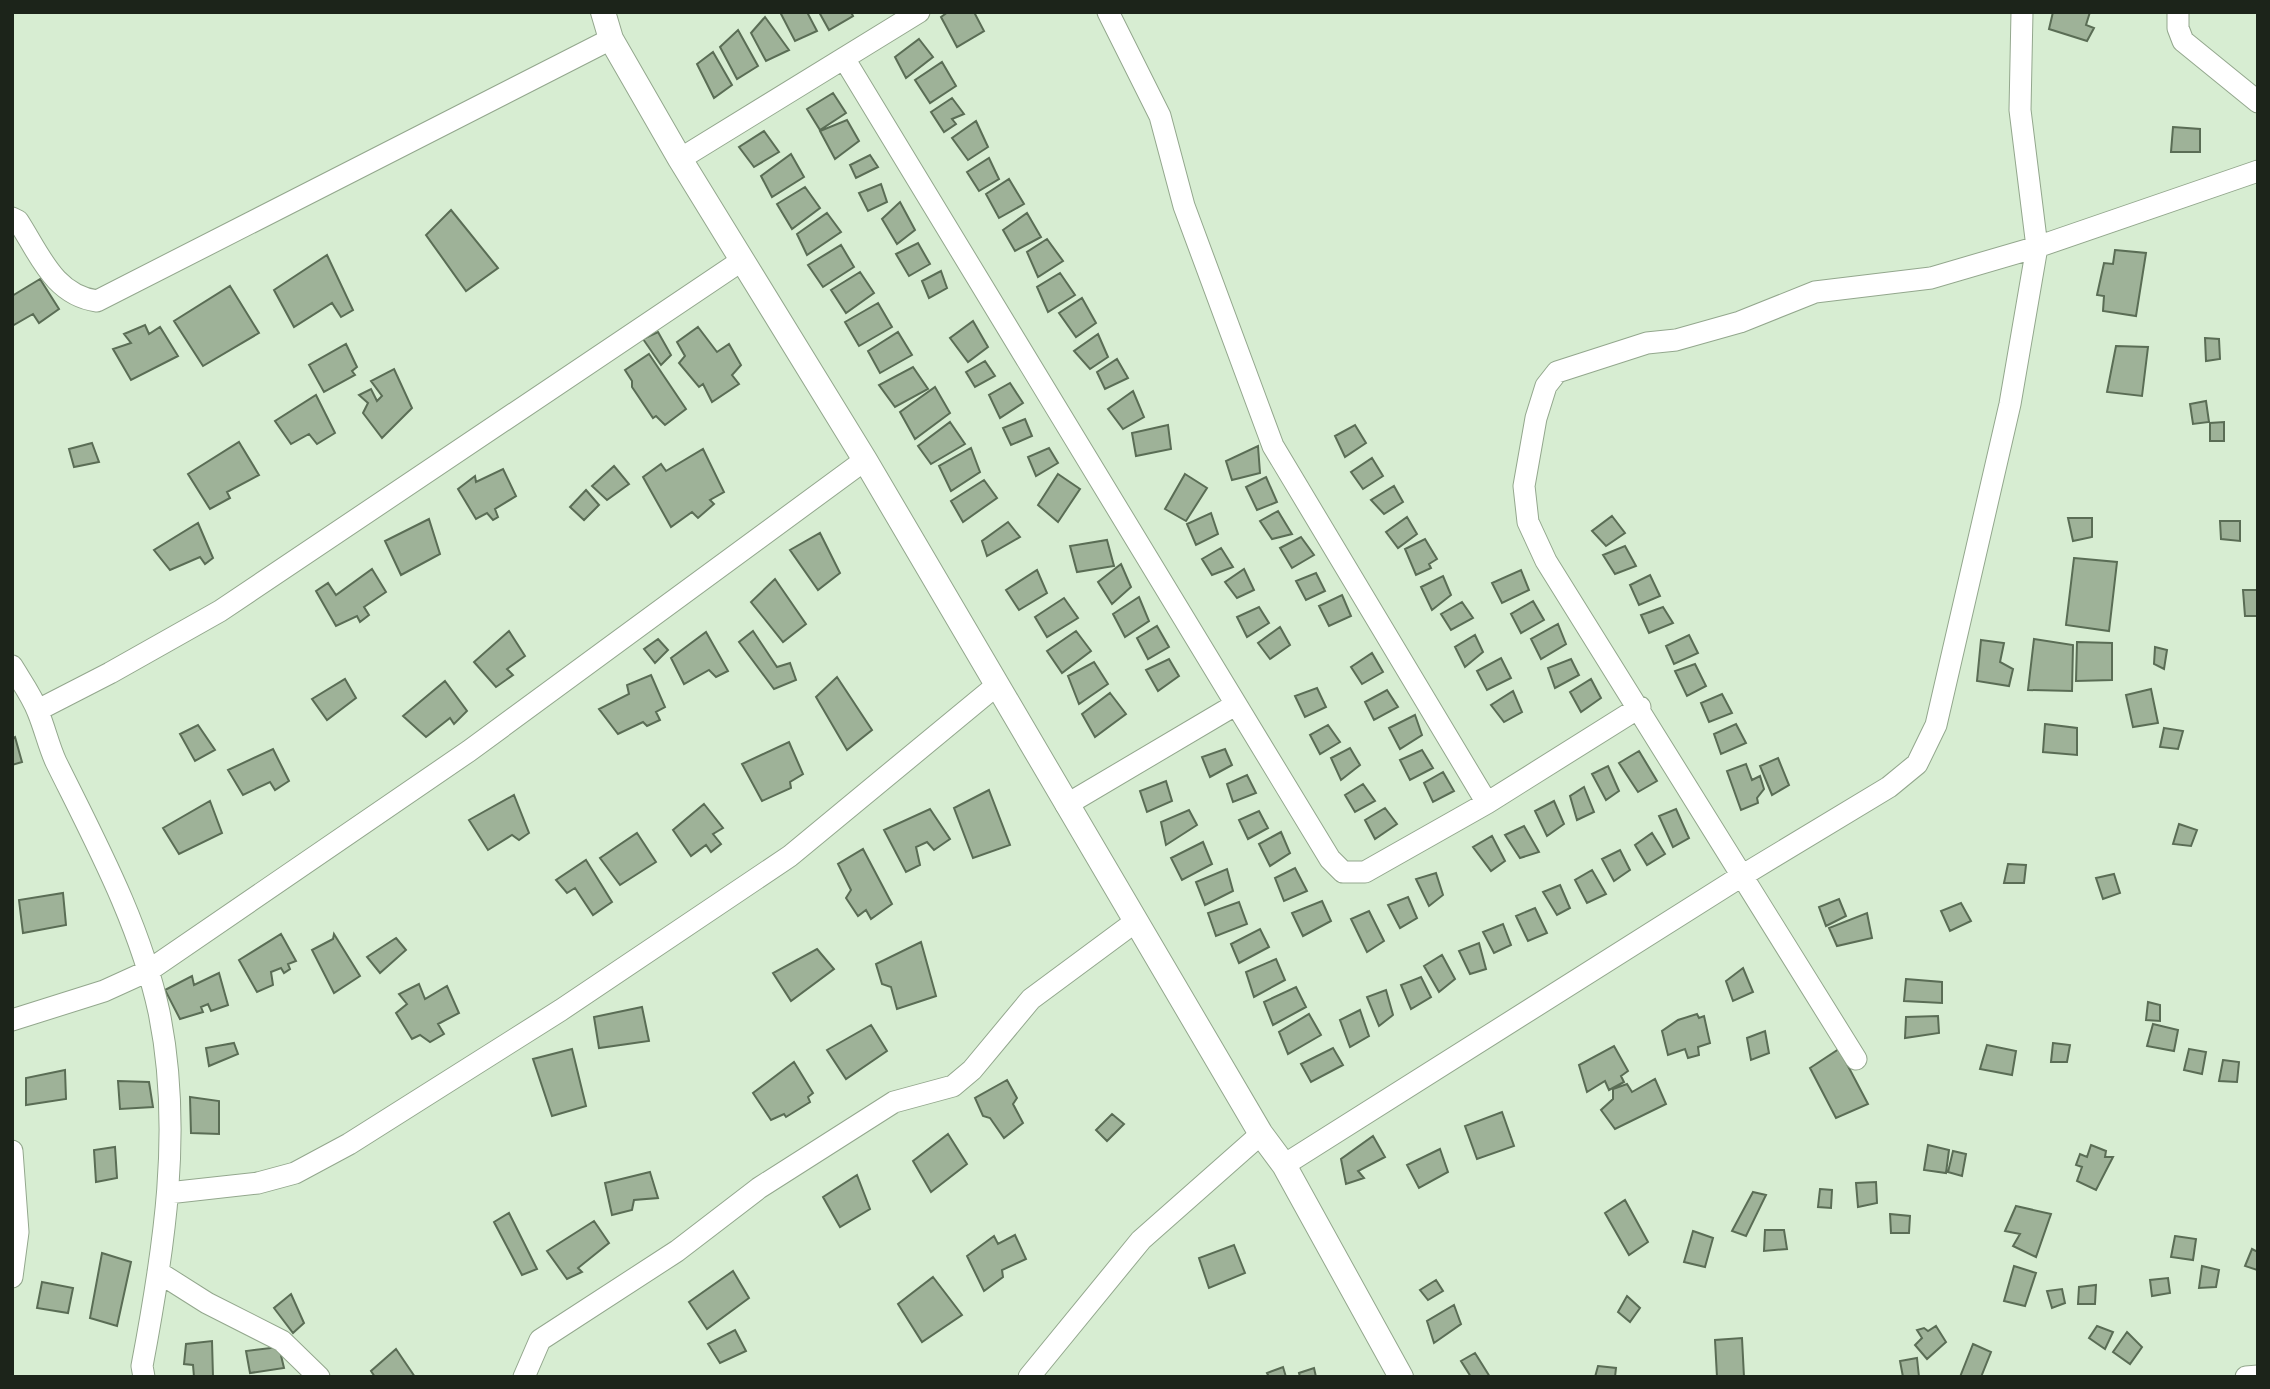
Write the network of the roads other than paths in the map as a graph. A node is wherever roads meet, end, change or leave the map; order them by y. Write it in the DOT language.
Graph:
graph roads {
  1 [pos="603,12"];
  2 [pos="919,12"];
  3 [pos="1108,12"];
  4 [pos="2022,12"];
  5 [pos="2178,12"];
  6 [pos="611,39"];
  7 [pos="845,60"];
  8 [pos="2258,102"];
  9 [pos="680,159"];
  10 [pos="2258,171"];
  11 [pos="12,218"];
  12 [pos="2037,247"];
  13 [pos="741,261"];
  14 [pos="865,460"];
  15 [pos="12,666"];
  16 [pos="997,685"];
  17 [pos="1235,705"];
  18 [pos="1640,707"];
  19 [pos="37,710"];
  20 [pos="1487,803"];
  21 [pos="1066,805"];
  22 [pos="1740,877"];
  23 [pos="1135,922"];
  24 [pos="148,971"];
  25 [pos="12,1020"];
  26 [pos="1856,1059"];
  27 [pos="1261,1134"];
  28 [pos="12,1151"];
  29 [pos="1284,1165"];
  30 [pos="168,1193"];
  31 [pos="158,1272"];
  32 [pos="12,1277"];
  33 [pos="144,1377"];
  34 [pos="320,1377"];
  35 [pos="524,1377"];
  36 [pos="1030,1377"];
  37 [pos="1401,1377"];
  1 -- 6 [label="street"];
  2 -- 7 [label="street"];
  3 -- 20 [label="street"];
  4 -- 12 [label="street"];
  5 -- 8 [label="street"];
  6 -- 9 [label="street"];
  6 -- 11 [label="street"];
  7 -- 9 [label="street"];
  7 -- 17 [label="street"];
  9 -- 13 [label="street"];
  10 -- 12 [label="street"];
  12 -- 18 [label="street"];
  12 -- 22 [label="street"];
  13 -- 14 [label="street"];
  13 -- 19 [label="street"];
  14 -- 16 [label="street"];
  14 -- 24 [label="street"];
  15 -- 19 [label="street"];
  16 -- 21 [label="street"];
  16 -- 30 [label="street"];
  17 -- 20 [label="street"];
  17 -- 21 [label="street"];
  18 -- 20 [label="street"];
  18 -- 22 [label="street"];
  19 -- 24 [label="street"];
  21 -- 23 [label="street"];
  22 -- 26 [label="street"];
  22 -- 29 [label="street"];
  23 -- 27 [label="street"];
  23 -- 35 [label="street"];
  24 -- 25 [label="street"];
  24 -- 30 [label="street"];
  27 -- 29 [label="street"];
  27 -- 36 [label="street"];
  28 -- 32 [label="street"];
  29 -- 37 [label="street"];
  30 -- 31 [label="street"];
  31 -- 33 [label="street"];
  31 -- 34 [label="street"];
}
